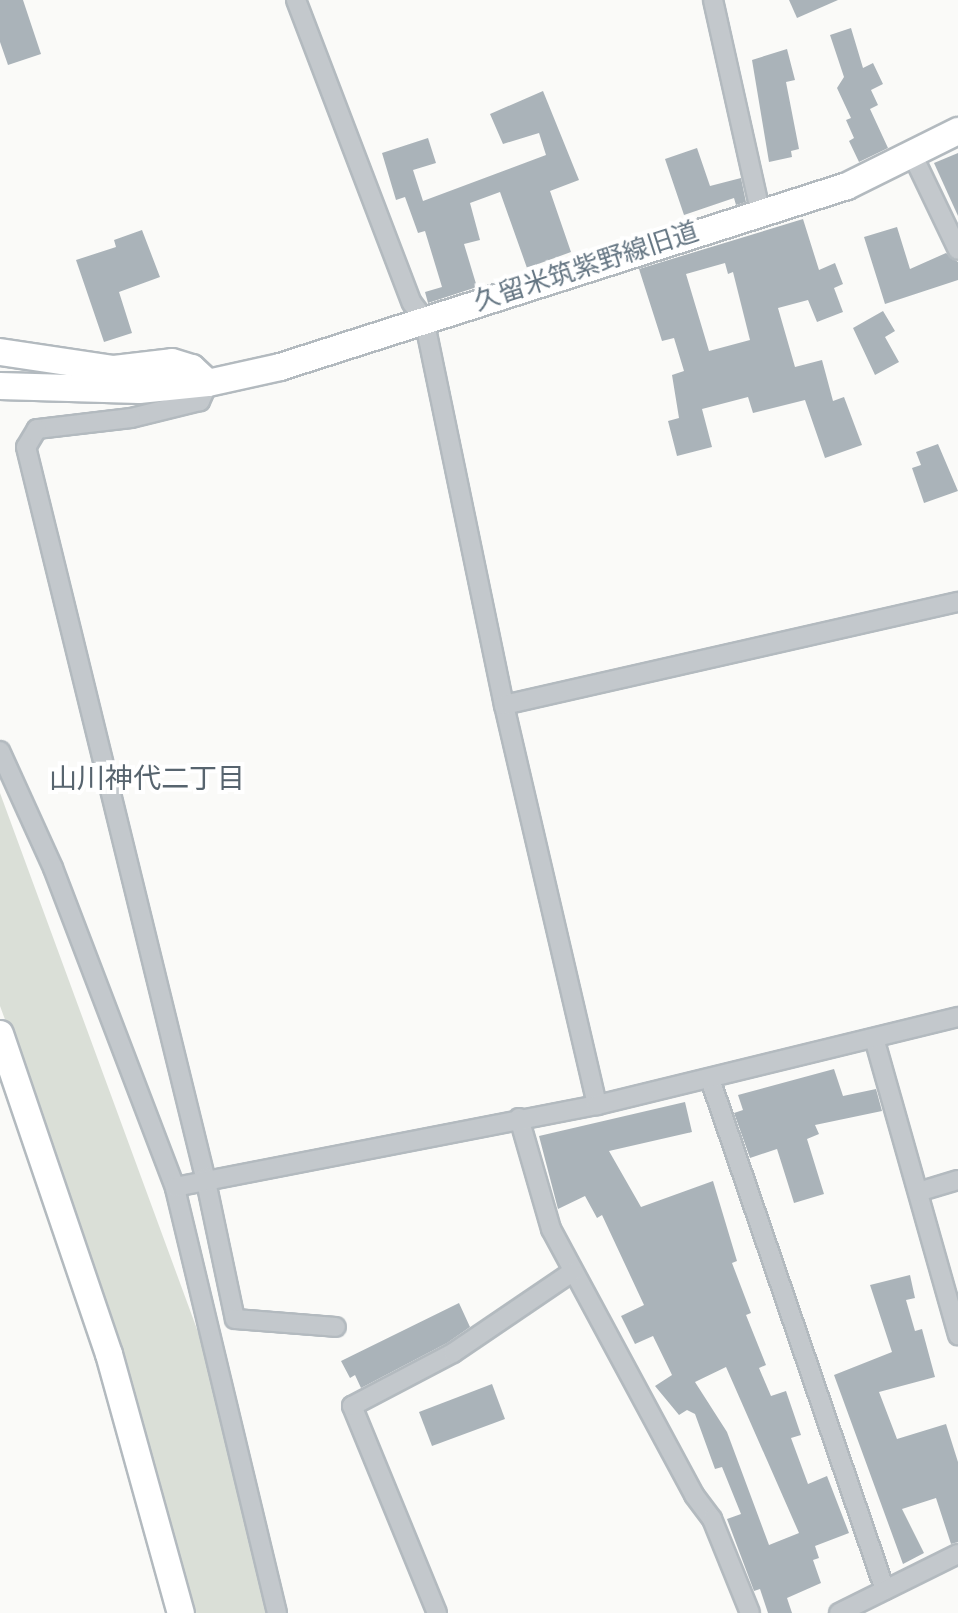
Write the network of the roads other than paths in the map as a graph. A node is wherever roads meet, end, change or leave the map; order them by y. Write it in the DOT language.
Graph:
graph roads {
  1 [pos="296,0"];
  2 [pos="713,0"];
  3 [pos="958,131"];
  4 [pos="913,156"];
  5 [pos="760,210"];
  6 [pos="958,250"];
  7 [pos="424,319"];
  8 [pos="0,352"];
  9 [pos="208,383"];
  10 [pos="0,386"];
  11 [pos="958,602"];
  12 [pos="504,705"];
  13 [pos="0,751"];
  14 [pos="958,1017"];
  15 [pos="0,1034"];
  16 [pos="874,1038"];
  17 [pos="710,1079"];
  18 [pos="597,1105"];
  19 [pos="519,1118"];
  20 [pos="205,1177"];
  21 [pos="958,1180"];
  22 [pos="175,1187"];
  23 [pos="918,1192"];
  24 [pos="572,1272"];
  25 [pos="336,1327"];
  26 [pos="958,1335"];
  27 [pos="958,1554"];
  28 [pos="885,1590"];
  29 [pos="181,1613"];
  30 [pos="277,1613"];
  31 [pos="437,1613"];
  32 [pos="750,1613"];
  33 [pos="839,1613"];
  1 -- 7 [label="street"];
  2 -- 5 [label="street"];
  3 -- 4 [label="street, 久留米筑紫野線旧道"];
  4 -- 5 [label="street, 久留米筑紫野線旧道"];
  4 -- 6 [label="street"];
  5 -- 7 [label="street, 久留米筑紫野線旧道"];
  7 -- 9 [label="street, 久留米筑紫野線旧道"];
  7 -- 12 [label="street"];
  8 -- 9 [label="street"];
  9 -- 10 [label="street, 久留米筑紫野線旧道"];
  9 -- 20 [label="street"];
  11 -- 12 [label="street"];
  12 -- 18 [label="street"];
  13 -- 22 [label="street"];
  14 -- 16 [label="street"];
  15 -- 29 [label="street"];
  16 -- 17 [label="street"];
  16 -- 23 [label="street"];
  17 -- 18 [label="street"];
  17 -- 28 [label="street"];
  18 -- 19 [label="street"];
  19 -- 20 [label="street"];
  19 -- 24 [label="street"];
  20 -- 22 [label="street"];
  20 -- 25 [label="street"];
  21 -- 23 [label="street"];
  22 -- 30 [label="street"];
  23 -- 26 [label="street"];
  24 -- 31 [label="street"];
  24 -- 32 [label="street"];
  27 -- 28 [label="street"];
  28 -- 33 [label="street"];
}
